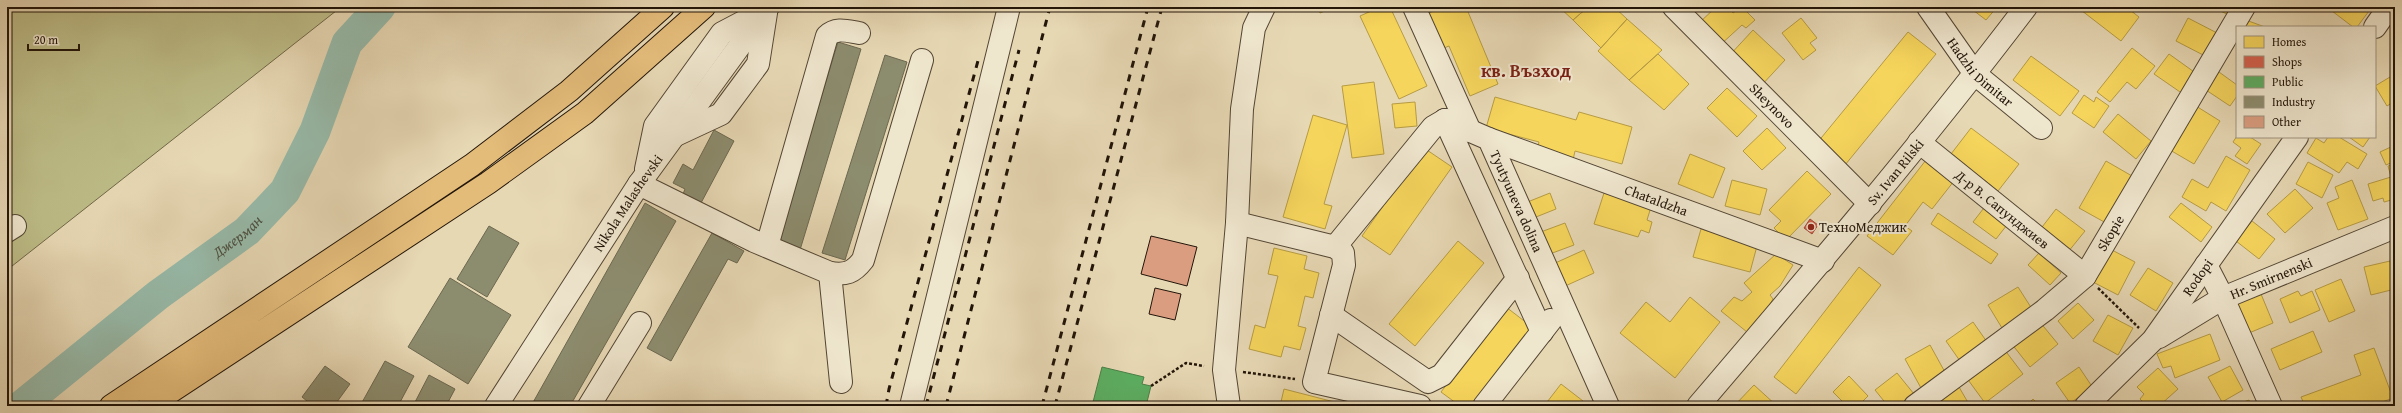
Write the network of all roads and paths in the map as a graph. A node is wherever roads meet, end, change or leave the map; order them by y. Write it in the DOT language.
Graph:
graph roads {
  1 [pos="663,7"];
  2 [pos="704,7"];
  3 [pos="1009,7"];
  4 [pos="1264,7"];
  5 [pos="1414,7"];
  6 [pos="1674,7"];
  7 [pos="1928,7"];
  8 [pos="2026,7"];
  9 [pos="2244,7"];
  10 [pos="2389,7"];
  11 [pos="767,8"];
  12 [pos="2376,26"];
  13 [pos="860,33"];
  14 [pos="922,60"];
  15 [pos="1975,74"];
  16 [pos="1445,120"];
  17 [pos="2041,128"];
  18 [pos="1480,135"];
  19 [pos="2296,138"];
  20 [pos="1919,142"];
  21 [pos="642,179"];
  22 [pos="1870,204"];
  23 [pos="1237,223"];
  24 [pos="2395,228"];
  25 [pos="767,246"];
  26 [pos="1336,246"];
  27 [pos="1823,261"];
  28 [pos="2206,265"];
  29 [pos="830,273"];
  30 [pos="2084,276"];
  31 [pos="1518,278"];
  32 [pos="2223,298"];
  33 [pos="1562,305"];
  34 [pos="1331,315"];
  35 [pos="640,323"];
  36 [pos="1542,332"];
  37 [pos="2153,340"];
  38 [pos="841,382"];
  39 [pos="111,406"];
  40 [pos="149,406"];
  41 [pos="496,406"];
  42 [pos="589,406"];
  43 [pos="911,406"];
  44 [pos="1229,406"];
  45 [pos="1420,406"];
  46 [pos="1484,406"];
  47 [pos="1608,406"];
  48 [pos="1698,406"];
  49 [pos="1916,406"];
  50 [pos="2086,406"];
  51 [pos="2271,406"];
  1 -- 39 [label="main road"];
  2 -- 40 [label="main road"];
  3 -- 43 [label="street"];
  4 -- 23 [label="street"];
  5 -- 18 [label="street, Tyutyuneva dolina"];
  6 -- 22 [label="street, Sheynovo"];
  7 -- 15 [label="street, Hadzhi Dimitar"];
  8 -- 15 [label="street, Sv. Ivan Rilski"];
  9 -- 30 [label="street, Skopie"];
  10 -- 12 [label="street"];
  11 -- 21 [label="street, Nikola Malashevski"];
  11 -- 21 [label="street"];
  13 -- 25 [label="street"];
  14 -- 29 [label="street"];
  15 -- 17 [label="street, Hadzhi Dimitar"];
  15 -- 20 [label="street, Sv. Ivan Rilski"];
  16 -- 18 [label="street, Chataldzha"];
  16 -- 26 [label="street"];
  16 -- 31 [label="street"];
  18 -- 27 [label="street, Chataldzha"];
  18 -- 33 [label="street, Tyutyuneva dolina"];
  19 -- 28 [label="street, Rodopi"];
  20 -- 22 [label="street, Sv. Ivan Rilski"];
  20 -- 30 [label="street, Д-р В. Сапунджиев"];
  21 -- 25 [label="street"];
  21 -- 41 [label="street, Nikola Malashevski"];
  22 -- 27 [label="street, Sv. Ivan Rilski"];
  23 -- 26 [label="street"];
  23 -- 44 [label="street"];
  24 -- 32 [label="street, Hr. Smirnenski"];
  25 -- 29 [label="street"];
  26 -- 34 [label="street"];
  27 -- 48 [label="street, Sv. Ivan Rilski"];
  28 -- 32 [label="street"];
  28 -- 37 [label="street, Rodopi"];
  29 -- 38 [label="street"];
  30 -- 37 [label="path"];
  30 -- 49 [label="street, Skopie"];
  31 -- 34 [label="street"];
  31 -- 36 [label="street"];
  32 -- 37 [label="street, Hr. Smirnenski"];
  32 -- 51 [label="street"];
  33 -- 36 [label="street"];
  33 -- 47 [label="street, Tyutyuneva dolina"];
  34 -- 45 [label="street"];
  35 -- 42 [label="street"];
  36 -- 46 [label="street"];
  37 -- 50 [label="street, Rodopi"];
}
